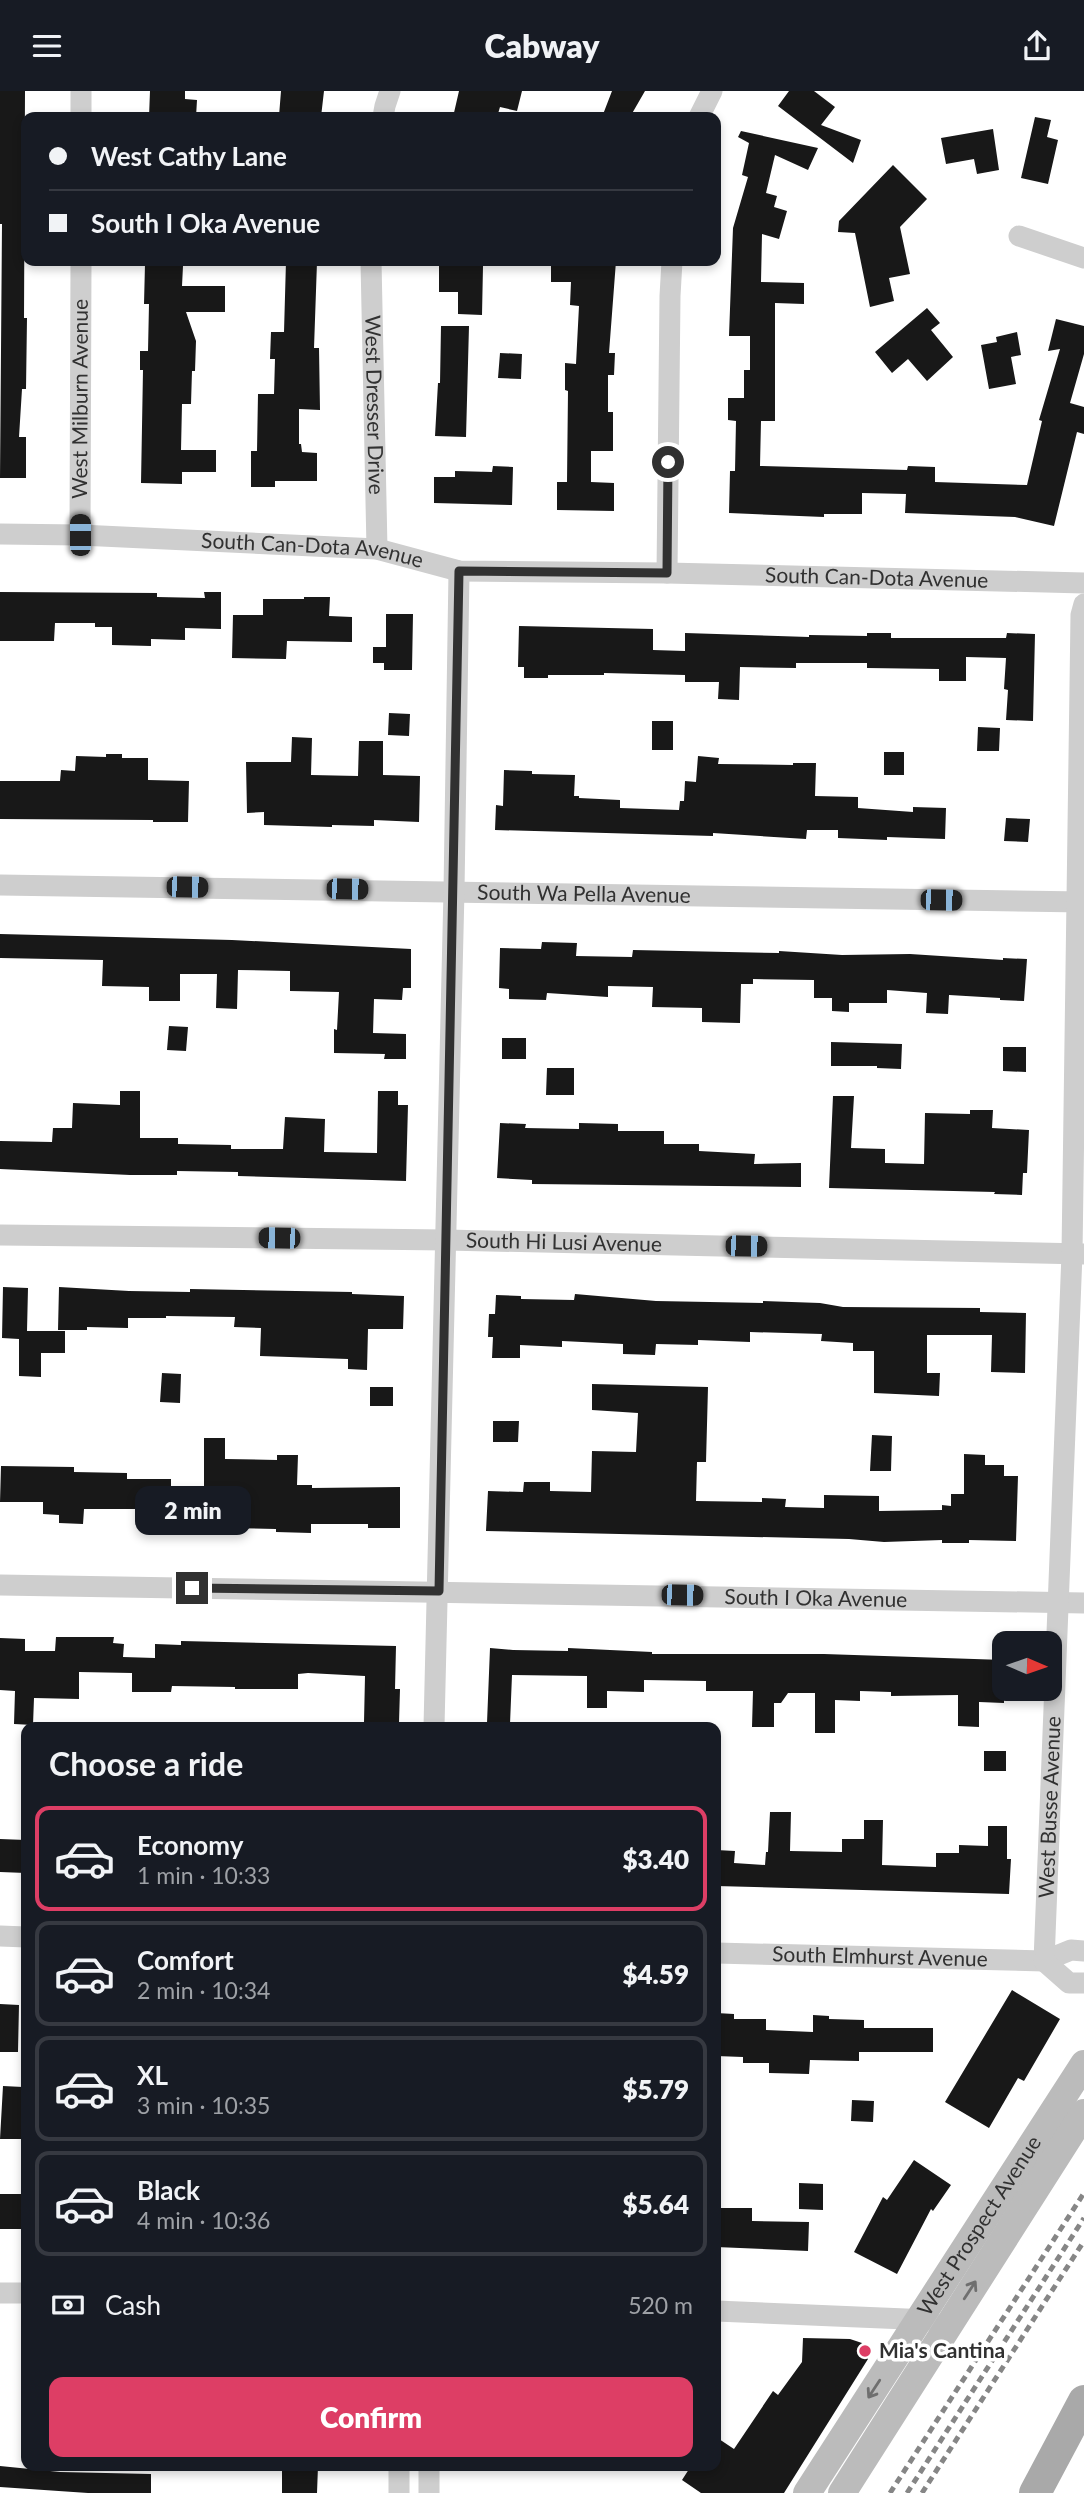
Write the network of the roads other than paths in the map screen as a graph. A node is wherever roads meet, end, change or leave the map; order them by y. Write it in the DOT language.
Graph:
graph roads {
  1 [pos="82,91"];
  2 [pos="390,91"];
  3 [pos="712,91"];
  4 [pos="81,112"];
  5 [pos="383,112"];
  6 [pos="702,112"];
  7 [pos="1019,236"];
  8 [pos="1084,258"];
  9 [pos="81,266"];
  10 [pos="371,266"];
  11 [pos="672,266"];
  12 [pos="0,534"];
  13 [pos="80,535"];
  14 [pos="377,549"];
  15 [pos="459,571"];
  16 [pos="667,573"];
  17 [pos="1084,583"];
  18 [pos="1084,604"];
  19 [pos="0,885"];
  20 [pos="454,891"];
  21 [pos="1080,902"];
  22 [pos="0,1235"];
  23 [pos="446,1240"];
  24 [pos="1078,1254"];
  25 [pos="0,1585"];
  26 [pos="439,1591"];
  27 [pos="1060,1602"];
  28 [pos="1084,1602"];
  29 [pos="435,1722"];
  30 [pos="0,1936"];
  31 [pos="21,1937"];
  32 [pos="1084,1951"];
  33 [pos="721,1953"];
  34 [pos="1044,1961"];
  35 [pos="1084,1983"];
  36 [pos="1084,2064"];
  37 [pos="1084,2113"];
  38 [pos="0,2293"];
  39 [pos="21,2293"];
  40 [pos="721,2311"];
  41 [pos="919,2319"];
  42 [pos="949,2322"];
  43 [pos="1084,2401"];
  44 [pos="400,2471"];
  45 [pos="429,2471"];
  46 [pos="399,2493"];
  47 [pos="429,2493"];
  48 [pos="807,2493"];
  49 [pos="842,2493"];
  50 [pos="1035,2493"];
  1 -- 4 [label="street"];
  2 -- 5 [label="street"];
  3 -- 6 [label="street"];
  7 -- 8 [label="street"];
  9 -- 13 [label="street, West Milburn Avenue"];
  10 -- 14 [label="street, West Dresser Drive"];
  11 -- 16 [label="street"];
  12 -- 13 [label="street, South Can-Dota Avenue"];
  13 -- 14 [label="street, South Can-Dota Avenue"];
  14 -- 15 [label="street, South Can-Dota Avenue"];
  15 -- 16 [label="street, South Can-Dota Avenue"];
  15 -- 20 [label="street"];
  16 -- 17 [label="street, South Can-Dota Avenue"];
  18 -- 21 [label="street, West Busse Avenue"];
  19 -- 20 [label="street, South Wa Pella Avenue"];
  20 -- 21 [label="street, South Wa Pella Avenue"];
  20 -- 23 [label="street"];
  21 -- 24 [label="street, West Busse Avenue"];
  22 -- 23 [label="street, South Hi Lusi Avenue"];
  23 -- 24 [label="street, South Hi Lusi Avenue"];
  23 -- 26 [label="street"];
  24 -- 27 [label="street, West Busse Avenue"];
  25 -- 26 [label="street, South I Oka Avenue"];
  26 -- 27 [label="street, South I Oka Avenue"];
  26 -- 29 [label="street"];
  27 -- 28 [label="street, South I Oka Avenue"];
  27 -- 34 [label="street, West Busse Avenue"];
  30 -- 31 [label="street"];
  32 -- 34 [label="street, South Elmhurst Avenue"];
  33 -- 34 [label="street, South Elmhurst Avenue"];
  34 -- 35 [label="street"];
  36 -- 41 [label="street, West Prospect Avenue"];
  42 -- 37 [label="street, West Prospect Avenue, one-way"];
  38 -- 39 [label="street"];
  40 -- 41 [label="street"];
  41 -- 42 [label="street"];
  41 -- 48 [label="street, West Prospect Avenue, one-way"];
  42 -- 49 [label="street, West Prospect Avenue"];
  43 -- 50 [label="main road"];
  44 -- 46 [label="street"];
  45 -- 47 [label="street"];
}
